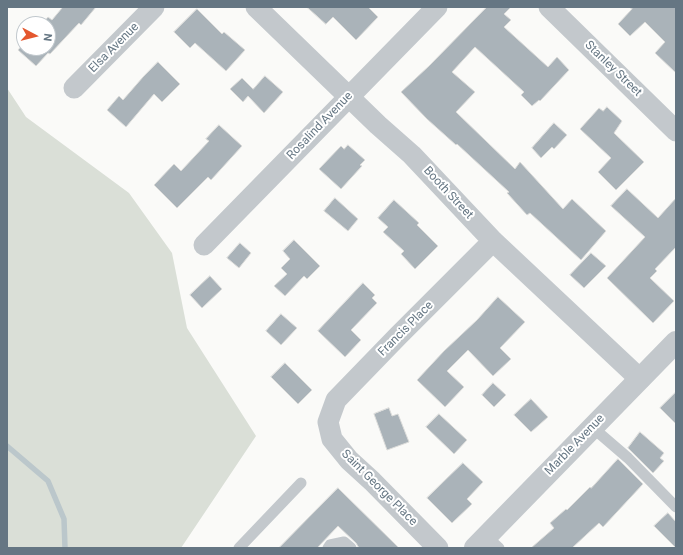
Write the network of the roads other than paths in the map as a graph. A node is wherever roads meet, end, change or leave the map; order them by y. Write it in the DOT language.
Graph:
graph roads {
  1 [pos="154,7"];
  2 [pos="256,7"];
  3 [pos="437,7"];
  4 [pos="549,7"];
  5 [pos="74,88"];
  6 [pos="349,97"];
  7 [pos="675,127"];
  8 [pos="493,241"];
  9 [pos="204,245"];
  10 [pos="676,342"];
  11 [pos="640,379"];
  12 [pos="328,422"];
  13 [pos="592,427"];
  14 [pos="301,483"];
  15 [pos="676,507"];
  16 [pos="487,544"];
  17 [pos="239,548"];
  18 [pos="328,548"];
  19 [pos="351,548"];
  20 [pos="438,548"];
  1 -- 5 [label="street, Elsa Avenue"];
  2 -- 6 [label="street, Booth Street"];
  3 -- 6 [label="street, Rosalind Avenue"];
  4 -- 7 [label="street, Stanley Street"];
  6 -- 8 [label="street, Booth Street"];
  6 -- 9 [label="street, Rosalind Avenue"];
  8 -- 11 [label="street, Booth Street"];
  8 -- 12 [label="street, Francis Place"];
  10 -- 11 [label="street, Marble Avenue"];
  11 -- 13 [label="street, Marble Avenue"];
  12 -- 20 [label="street, Saint George Place"];
  13 -- 15 [label="lane"];
  13 -- 16 [label="street, Marble Avenue"];
  14 -- 17 [label="lane"];
  18 -- 19 [label="lane"];
}
